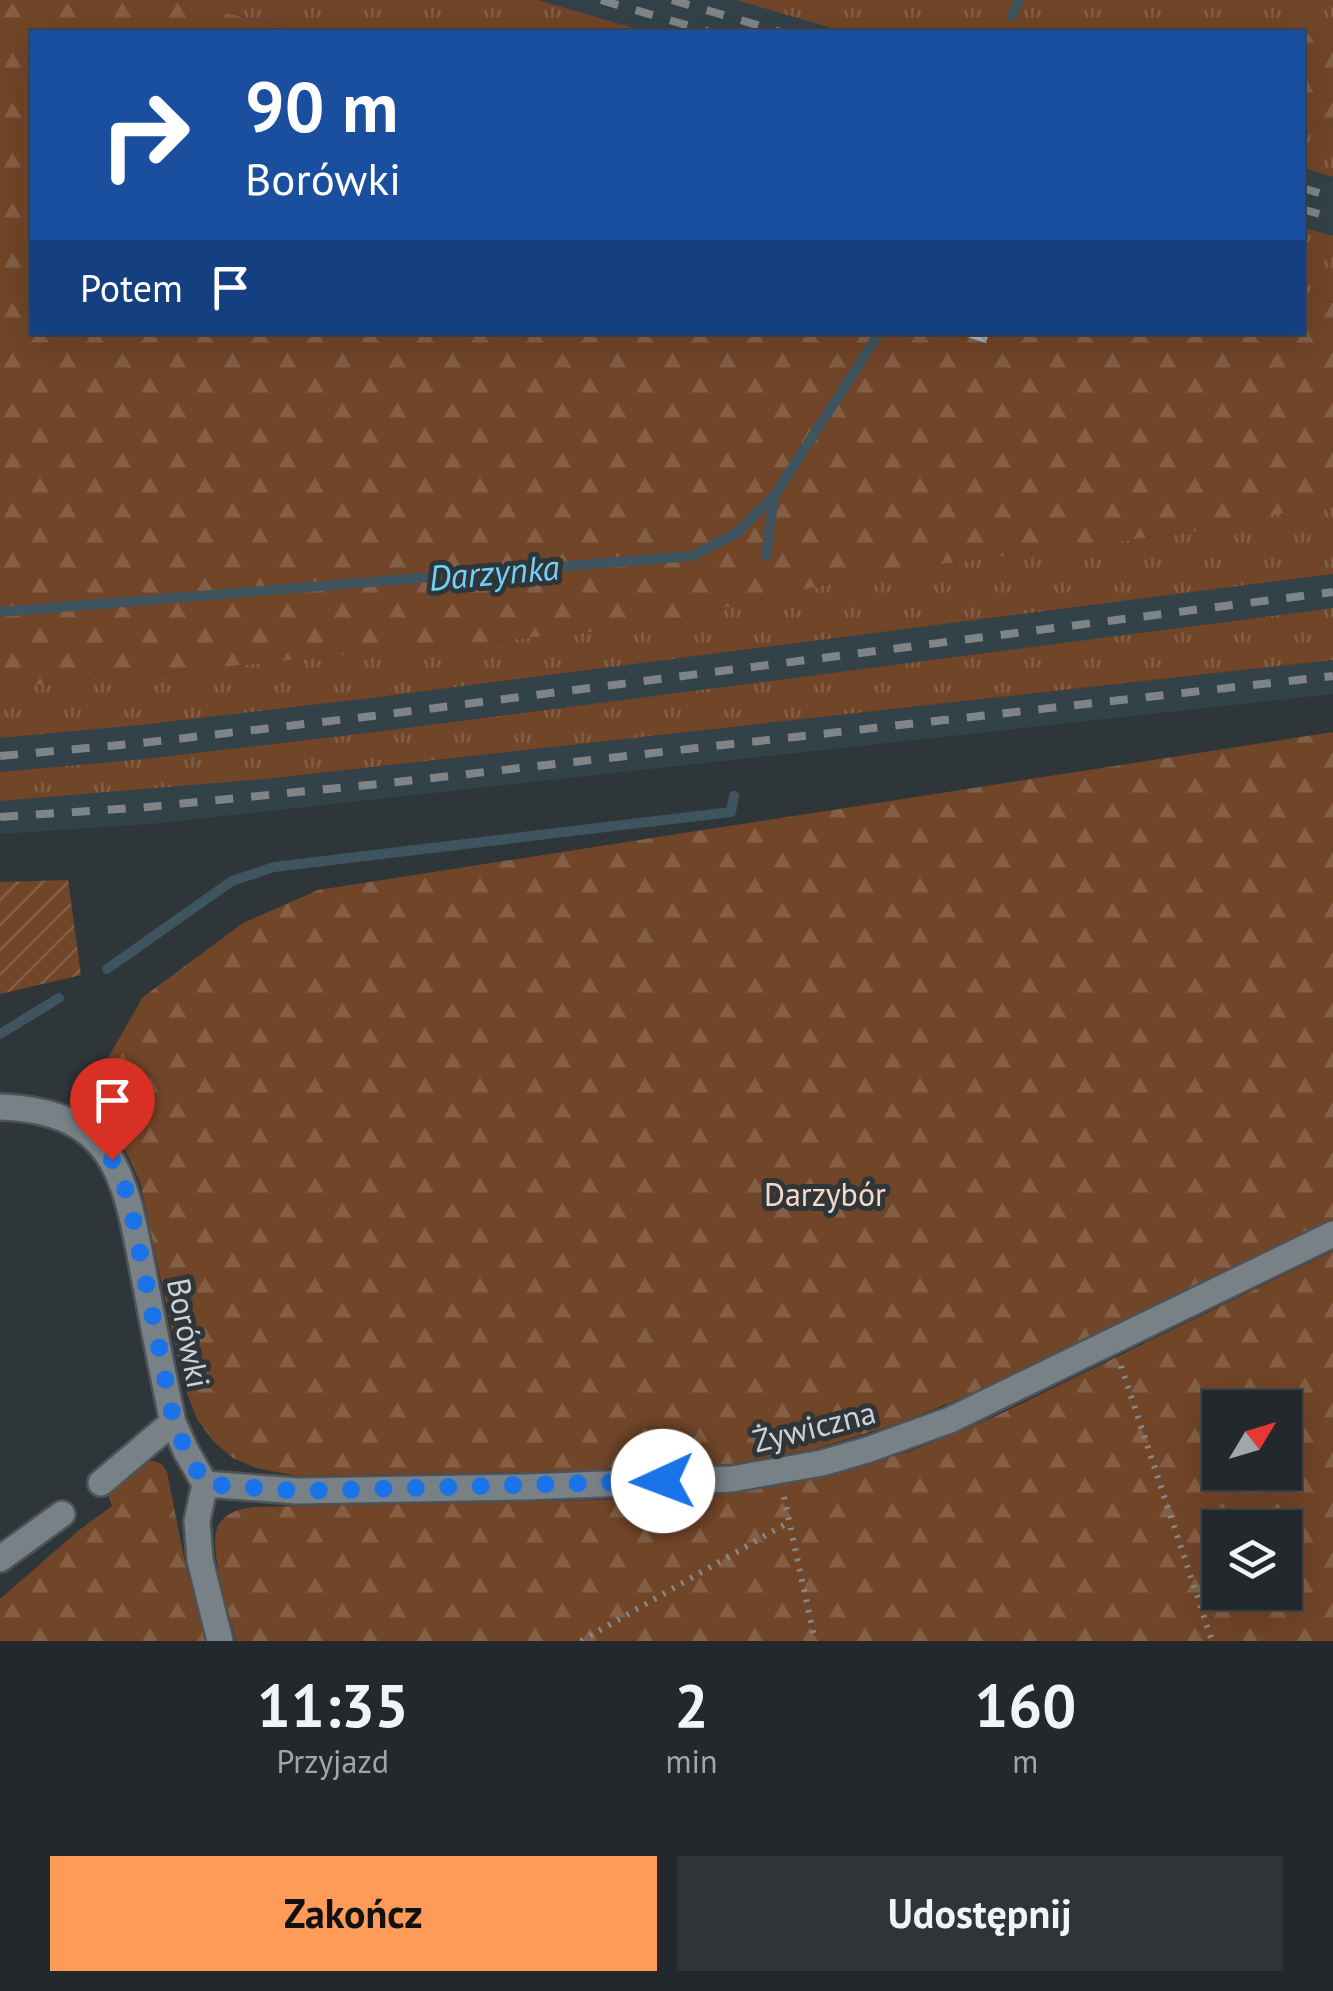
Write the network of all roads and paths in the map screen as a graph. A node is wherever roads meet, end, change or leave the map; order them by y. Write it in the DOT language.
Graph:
graph roads {
  1 [pos="0,1108"];
  2 [pos="1333,1234"];
  3 [pos="1113,1341"];
  4 [pos="174,1422"];
  5 [pos="778,1471"];
  6 [pos="101,1483"];
  7 [pos="205,1484"];
  8 [pos="62,1514"];
  9 [pos="789,1522"];
  10 [pos="0,1559"];
  11 [pos="220,1641"];
  12 [pos="581,1641"];
  13 [pos="816,1641"];
  14 [pos="1212,1641"];
  1 -- 4 [label="street, Borówki"];
  2 -- 3 [label="street, Żywiczna"];
  3 -- 5 [label="street, Żywiczna"];
  3 -- 14 [label="path"];
  4 -- 6 [label="street"];
  4 -- 7 [label="street, Borówki"];
  5 -- 7 [label="street, Żywiczna"];
  5 -- 9 [label="path"];
  7 -- 11 [label="street"];
  8 -- 10 [label="street"];
  9 -- 12 [label="path"];
  9 -- 13 [label="path"];
}
